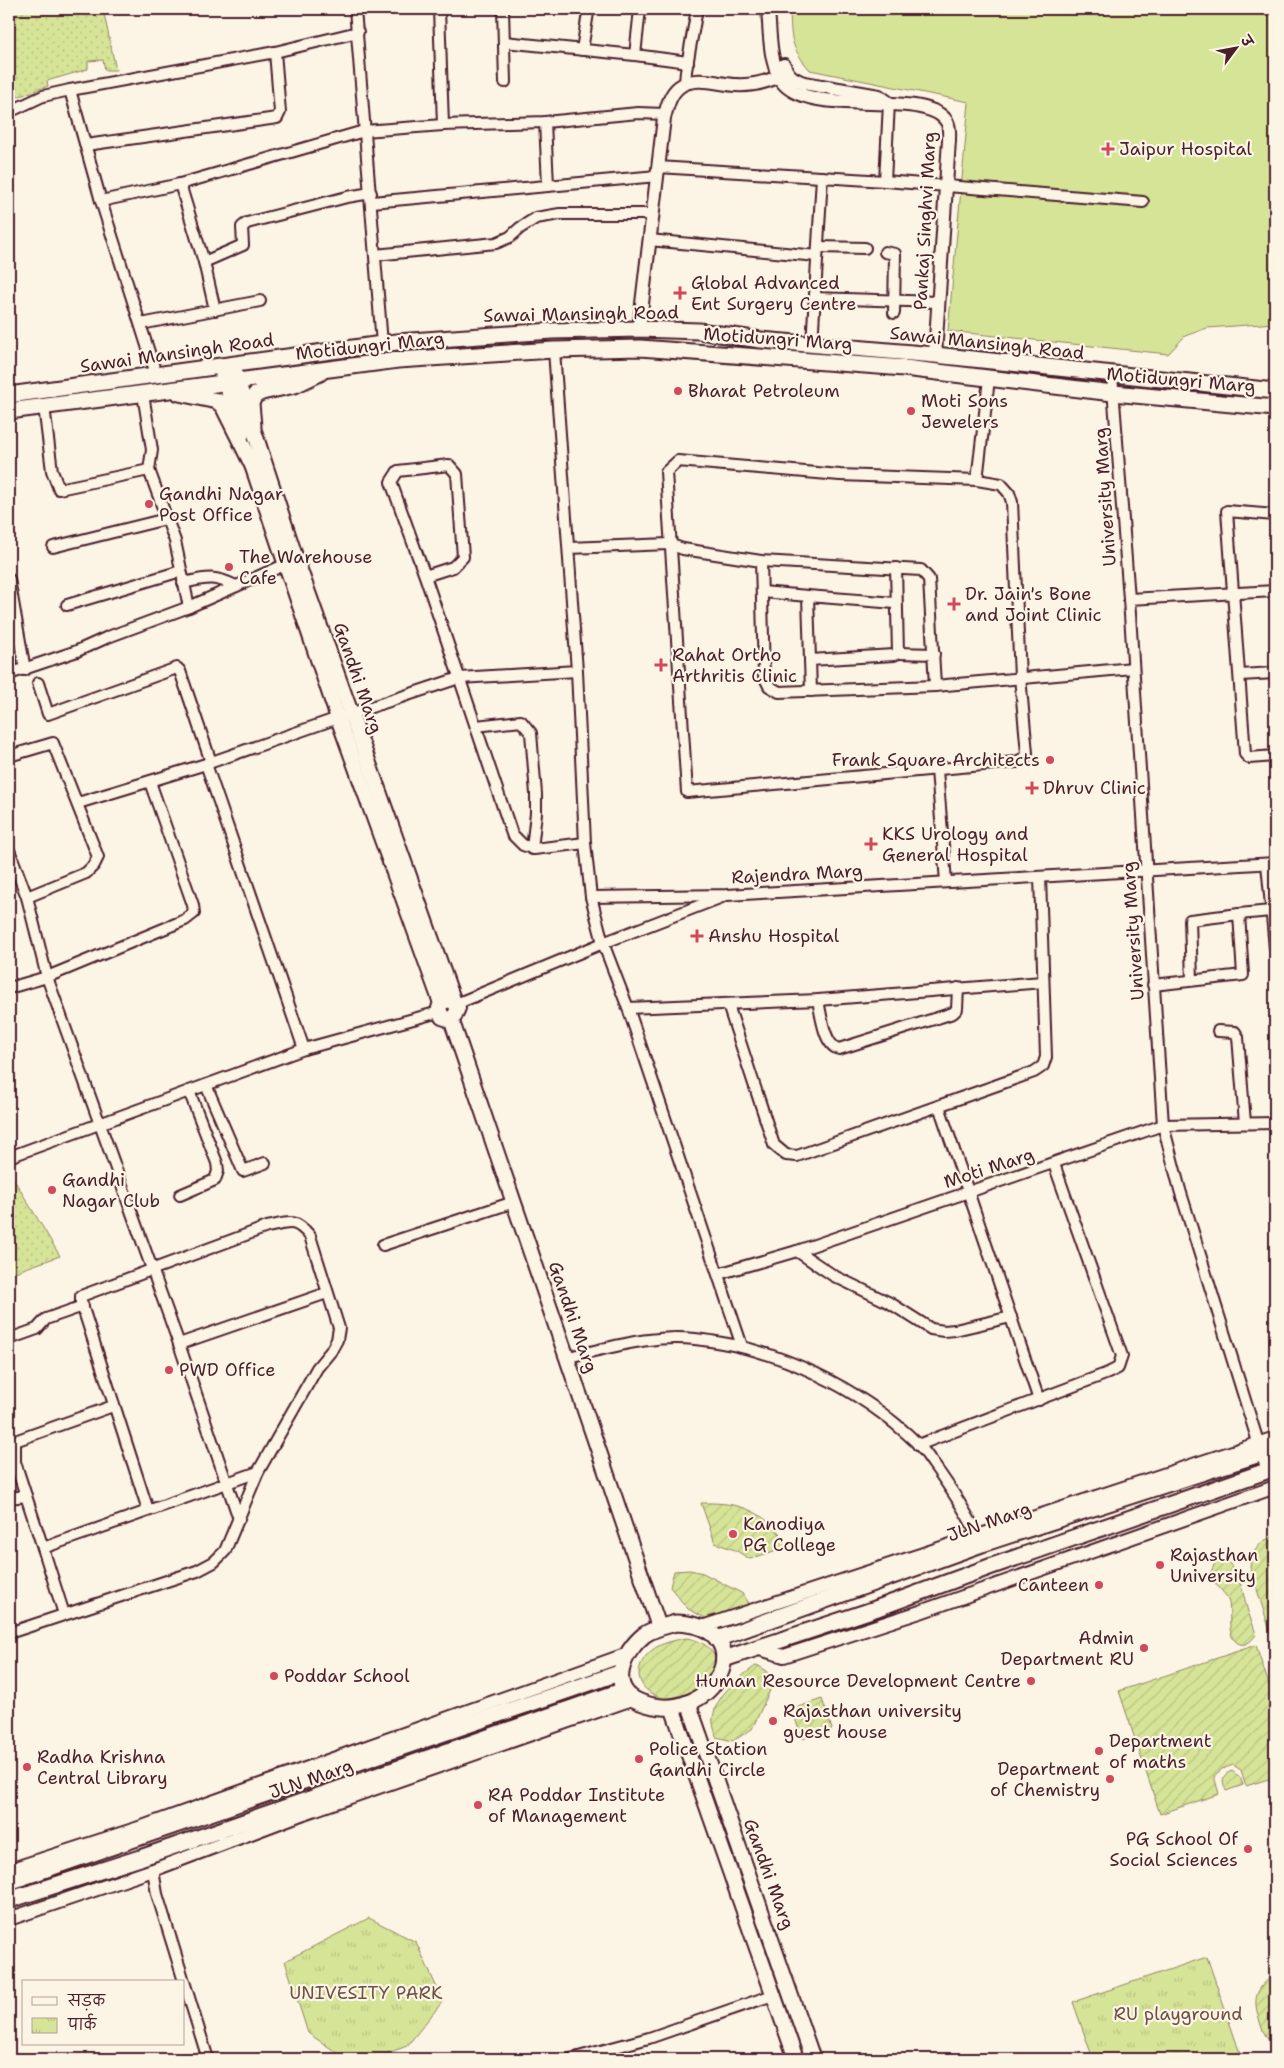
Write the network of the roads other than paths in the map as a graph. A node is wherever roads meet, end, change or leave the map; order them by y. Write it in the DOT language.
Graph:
graph roads {
  1 [pos="355,9"];
  2 [pos="439,9"];
  3 [pos="503,9"];
  4 [pos="640,9"];
  5 [pos="697,9"];
  6 [pos="768,9"];
  7 [pos="777,9"];
  8 [pos="588,13"];
  9 [pos="358,32"];
  10 [pos="504,42"];
  11 [pos="582,50"];
  12 [pos="275,52"];
  13 [pos="635,55"];
  14 [pos="688,62"];
  15 [pos="783,74"];
  16 [pos="505,82"];
  17 [pos="686,84"];
  18 [pos="70,90"];
  19 [pos="889,102"];
  20 [pos="9,112"];
  21 [pos="665,114"];
  22 [pos="545,122"];
  23 [pos="442,125"];
  24 [pos="364,131"];
  25 [pos="86,146"];
  26 [pos="658,171"];
  27 [pos="822,177"];
  28 [pos="884,181"];
  29 [pos="180,184"];
  30 [pos="548,185"];
  31 [pos="945,187"];
  32 [pos="371,197"];
  33 [pos="102,200"];
  34 [pos="1143,202"];
  35 [pos="652,214"];
  36 [pos="649,240"];
  37 [pos="865,248"];
  38 [pos="817,251"];
  39 [pos="885,252"];
  40 [pos="375,255"];
  41 [pos="204,262"];
  42 [pos="815,298"];
  43 [pos="895,300"];
  44 [pos="260,301"];
  45 [pos="938,302"];
  46 [pos="215,310"];
  47 [pos="894,313"];
  48 [pos="141,324"];
  49 [pos="639,329"];
  50 [pos="382,344"];
  51 [pos="812,345"];
  52 [pos="554,350"];
  53 [pos="935,355"];
  54 [pos="226,365"];
  55 [pos="327,368"];
  56 [pos="156,374"];
  57 [pos="1112,375"];
  58 [pos="989,379"];
  59 [pos="232,382"];
  60 [pos="170,390"];
  61 [pos="1275,391"];
  62 [pos="1113,393"];
  63 [pos="143,394"];
  64 [pos="9,395"];
  65 [pos="44,406"];
  66 [pos="1275,408"];
  67 [pos="9,412"];
  68 [pos="253,426"];
  69 [pos="252,466"];
  70 [pos="150,470"];
  71 [pos="977,480"];
  72 [pos="1275,515"];
  73 [pos="166,519"];
  74 [pos="670,544"];
  75 [pos="53,547"];
  76 [pos="569,548"];
  77 [pos="761,561"];
  78 [pos="291,562"];
  79 [pos="896,568"];
  80 [pos="180,571"];
  81 [pos="425,576"];
  82 [pos="9,579"];
  83 [pos="183,583"];
  84 [pos="236,586"];
  85 [pos="1275,591"];
  86 [pos="762,592"];
  87 [pos="1233,594"];
  88 [pos="808,596"];
  89 [pos="1129,599"];
  90 [pos="895,603"];
  91 [pos="66,605"];
  92 [pos="189,607"];
  93 [pos="898,653"];
  94 [pos="934,654"];
  95 [pos="810,660"];
  96 [pos="1133,668"];
  97 [pos="25,670"];
  98 [pos="578,671"];
  99 [pos="1275,673"];
  100 [pos="9,674"];
  101 [pos="1240,676"];
  102 [pos="1020,677"];
  103 [pos="459,678"];
  104 [pos="38,683"];
  105 [pos="936,686"];
  106 [pos="811,691"];
  107 [pos="344,716"];
  108 [pos="476,726"];
  109 [pos="9,756"];
  110 [pos="1275,756"];
  111 [pos="209,763"];
  112 [pos="937,770"];
  113 [pos="150,782"];
  114 [pos="78,803"];
  115 [pos="585,843"];
  116 [pos="532,849"];
  117 [pos="9,850"];
  118 [pos="1271,863"];
  119 [pos="1146,871"];
  120 [pos="1040,877"];
  121 [pos="946,882"];
  122 [pos="727,895"];
  123 [pos="28,897"];
  124 [pos="591,897"];
  125 [pos="1271,910"];
  126 [pos="1239,914"];
  127 [pos="603,943"];
  128 [pos="1275,948"];
  129 [pos="47,977"];
  130 [pos="1192,980"];
  131 [pos="1043,982"];
  132 [pos="1153,985"];
  133 [pos="9,988"];
  134 [pos="958,988"];
  135 [pos="818,1000"];
  136 [pos="728,1005"];
  137 [pos="448,1008"];
  138 [pos="628,1008"];
  139 [pos="1218,1031"];
  140 [pos="304,1048"];
  141 [pos="206,1085"];
  142 [pos="189,1091"];
  143 [pos="939,1106"];
  144 [pos="1245,1123"];
  145 [pos="1275,1123"];
  146 [pos="99,1124"];
  147 [pos="1163,1125"];
  148 [pos="9,1157"];
  149 [pos="265,1163"];
  150 [pos="1054,1164"];
  151 [pos="969,1191"];
  152 [pos="180,1195"];
  153 [pos="514,1202"];
  154 [pos="383,1245"];
  155 [pos="797,1250"];
  156 [pos="152,1270"];
  157 [pos="718,1274"];
  158 [pos="327,1293"];
  159 [pos="82,1306"];
  160 [pos="1011,1317"];
  161 [pos="9,1339"];
  162 [pos="179,1344"];
  163 [pos="742,1346"];
  164 [pos="568,1357"];
  165 [pos="1039,1400"];
  166 [pos="113,1406"];
  167 [pos="1275,1438"];
  168 [pos="918,1445"];
  169 [pos="1265,1449"];
  170 [pos="1271,1469"];
  171 [pos="258,1472"];
  172 [pos="226,1483"];
  173 [pos="1275,1486"];
  174 [pos="26,1496"];
  175 [pos="9,1498"];
  176 [pos="148,1510"];
  177 [pos="238,1519"];
  178 [pos="980,1540"];
  179 [pos="43,1548"];
  180 [pos="64,1614"];
  181 [pos="660,1627"];
  182 [pos="702,1627"];
  183 [pos="9,1633"];
  184 [pos="717,1638"];
  185 [pos="756,1648"];
  186 [pos="628,1654"];
  187 [pos="724,1659"];
  188 [pos="619,1673"];
  189 [pos="628,1694"];
  190 [pos="688,1702"];
  191 [pos="672,1707"];
  192 [pos="9,1870"];
  193 [pos="153,1870"];
  194 [pos="9,1882"];
  195 [pos="9,1900"];
  196 [pos="9,1919"];
  197 [pos="184,1980"];
  198 [pos="185,1985"];
  199 [pos="773,1995"];
  200 [pos="208,2059"];
  201 [pos="572,2059"];
  202 [pos="796,2059"];
  203 [pos="813,2059"];
  1 -- 9 [label="street"];
  2 -- 23 [label="street"];
  3 -- 10 [label="street"];
  4 -- 13 [label="street"];
  5 -- 14 [label="street"];
  6 -- 15 [label="street"];
  7 -- 15 [label="street"];
  8 -- 11 [label="street"];
  9 -- 12 [label="street"];
  9 -- 24 [label="street"];
  10 -- 11 [label="street"];
  10 -- 16 [label="street"];
  11 -- 13 [label="street"];
  12 -- 18 [label="street"];
  12 -- 25 [label="street"];
  13 -- 14 [label="street"];
  14 -- 17 [label="street"];
  15 -- 17 [label="street"];
  15 -- 19 [label="street, Pankaj Singhvi Marg"];
  17 -- 21 [label="street"];
  18 -- 20 [label="street"];
  18 -- 25 [label="street"];
  19 -- 28 [label="street"];
  19 -- 31 [label="street, Pankaj Singhvi Marg"];
  21 -- 22 [label="street"];
  21 -- 26 [label="street"];
  22 -- 23 [label="street"];
  22 -- 30 [label="street"];
  23 -- 24 [label="street"];
  24 -- 29 [label="street"];
  24 -- 32 [label="street"];
  25 -- 33 [label="street"];
  26 -- 27 [label="street"];
  26 -- 30 [label="street"];
  26 -- 35 [label="street"];
  27 -- 28 [label="street"];
  27 -- 38 [label="street"];
  28 -- 31 [label="street"];
  29 -- 33 [label="street"];
  29 -- 41 [label="street"];
  30 -- 32 [label="street"];
  31 -- 34 [label="street"];
  31 -- 45 [label="street, Pankaj Singhvi Marg"];
  32 -- 40 [label="street"];
  32 -- 41 [label="street"];
  33 -- 48 [label="street"];
  35 -- 36 [label="street"];
  35 -- 40 [label="street"];
  36 -- 38 [label="street"];
  36 -- 49 [label="street"];
  37 -- 38 [label="street"];
  38 -- 42 [label="street"];
  39 -- 43 [label="street"];
  40 -- 50 [label="street"];
  41 -- 46 [label="street"];
  42 -- 43 [label="street"];
  42 -- 51 [label="street"];
  43 -- 45 [label="street"];
  43 -- 47 [label="street"];
  44 -- 46 [label="street"];
  45 -- 53 [label="street, Pankaj Singhvi Marg"];
  46 -- 48 [label="street"];
  48 -- 56 [label="street"];
  49 -- 50 [label="main road, Sawai Mansingh Road"];
  49 -- 51 [label="main road, Sawai Mansingh Road"];
  50 -- 54 [label="main road, Sawai Mansingh Road"];
  51 -- 53 [label="main road, Sawai Mansingh Road"];
  52 -- 55 [label="main road, Motidungri Marg"];
  52 -- 58 [label="main road, Motidungri Marg"];
  52 -- 76 [label="street"];
  53 -- 57 [label="main road, Sawai Mansingh Road"];
  54 -- 56 [label="main road, Sawai Mansingh Road"];
  54 -- 59 [label="main road"];
  55 -- 59 [label="main road, Motidungri Marg"];
  55 -- 68 [label="main road"];
  56 -- 64 [label="main road, Sawai Mansingh Road"];
  57 -- 61 [label="main road, Sawai Mansingh Road"];
  57 -- 62 [label="street, University Marg"];
  58 -- 62 [label="main road, Motidungri Marg"];
  58 -- 71 [label="street"];
  59 -- 60 [label="main road, Motidungri Marg"];
  59 -- 68 [label="main road"];
  59 -- 69 [label="main road"];
  60 -- 63 [label="main road, Motidungri Marg"];
  60 -- 69 [label="main road"];
  62 -- 66 [label="main road, Motidungri Marg"];
  62 -- 89 [label="street, University Marg"];
  63 -- 65 [label="main road, Motidungri Marg"];
  63 -- 70 [label="street"];
  65 -- 67 [label="main road, Motidungri Marg"];
  65 -- 70 [label="street"];
  68 -- 78 [label="main road"];
  69 -- 78 [label="main road"];
  70 -- 73 [label="street"];
  71 -- 74 [label="street"];
  71 -- 102 [label="street"];
  72 -- 87 [label="street"];
  73 -- 75 [label="street"];
  73 -- 80 [label="street"];
  74 -- 76 [label="street"];
  74 -- 77 [label="street"];
  74 -- 112 [label="street"];
  76 -- 98 [label="street"];
  77 -- 79 [label="street"];
  77 -- 86 [label="street"];
  78 -- 84 [label="street"];
  78 -- 107 [label="main road, Gandhi Marg"];
  79 -- 90 [label="street"];
  79 -- 94 [label="street"];
  80 -- 83 [label="street"];
  80 -- 91 [label="street"];
  81 -- 81 [label="street"];
  81 -- 103 [label="street"];
  82 -- 97 [label="street"];
  83 -- 84 [label="street"];
  83 -- 92 [label="street"];
  84 -- 92 [label="street"];
  85 -- 87 [label="street"];
  86 -- 88 [label="street"];
  86 -- 106 [label="street"];
  87 -- 89 [label="street"];
  87 -- 101 [label="street"];
  88 -- 90 [label="street"];
  88 -- 95 [label="street"];
  89 -- 96 [label="street, University Marg"];
  90 -- 93 [label="street"];
  92 -- 97 [label="street"];
  93 -- 94 [label="street"];
  93 -- 95 [label="street"];
  94 -- 105 [label="street"];
  95 -- 106 [label="street"];
  96 -- 102 [label="street"];
  96 -- 119 [label="street, University Marg"];
  97 -- 100 [label="street"];
  98 -- 103 [label="street"];
  98 -- 115 [label="street"];
  99 -- 101 [label="street"];
  101 -- 110 [label="street"];
  102 -- 105 [label="street"];
  102 -- 112 [label="street"];
  103 -- 107 [label="street"];
  103 -- 108 [label="street"];
  104 -- 111 [label="street"];
  105 -- 106 [label="street"];
  107 -- 111 [label="street"];
  107 -- 137 [label="main road, Gandhi Marg"];
  108 -- 116 [label="street"];
  108 -- 116 [label="street"];
  109 -- 114 [label="street"];
  111 -- 113 [label="street"];
  111 -- 140 [label="street"];
  112 -- 121 [label="street"];
  113 -- 114 [label="street"];
  113 -- 129 [label="street"];
  114 -- 123 [label="street"];
  115 -- 116 [label="street"];
  115 -- 124 [label="street"];
  117 -- 123 [label="street"];
  118 -- 119 [label="street, Rajendra Marg"];
  118 -- 125 [label="street"];
  119 -- 120 [label="street, Rajendra Marg"];
  119 -- 132 [label="street, University Marg"];
  120 -- 121 [label="street, Rajendra Marg"];
  120 -- 131 [label="street"];
  121 -- 122 [label="street, Rajendra Marg"];
  122 -- 124 [label="street, Rajendra Marg"];
  122 -- 127 [label="street"];
  123 -- 129 [label="street"];
  124 -- 127 [label="street"];
  125 -- 126 [label="street"];
  125 -- 128 [label="street"];
  126 -- 130 [label="street"];
  126 -- 130 [label="street"];
  127 -- 137 [label="street"];
  127 -- 138 [label="street"];
  129 -- 133 [label="street"];
  129 -- 146 [label="street"];
  130 -- 132 [label="street"];
  131 -- 134 [label="street"];
  131 -- 143 [label="street"];
  132 -- 147 [label="street, University Marg"];
  134 -- 135 [label="street"];
  134 -- 135 [label="street"];
  135 -- 136 [label="street"];
  136 -- 138 [label="street"];
  136 -- 143 [label="street"];
  137 -- 140 [label="street"];
  137 -- 153 [label="main road, Gandhi Marg"];
  138 -- 157 [label="street"];
  139 -- 144 [label="street"];
  140 -- 141 [label="street"];
  141 -- 142 [label="street"];
  141 -- 149 [label="street"];
  142 -- 146 [label="street"];
  142 -- 152 [label="street"];
  143 -- 151 [label="street"];
  144 -- 145 [label="street, Moti Marg"];
  144 -- 147 [label="street, Moti Marg"];
  146 -- 148 [label="street"];
  146 -- 156 [label="street"];
  147 -- 150 [label="street, Moti Marg"];
  147 -- 169 [label="street, University Marg"];
  150 -- 151 [label="street, Moti Marg"];
  150 -- 165 [label="street"];
  151 -- 155 [label="street, Moti Marg"];
  151 -- 160 [label="street"];
  153 -- 154 [label="street"];
  153 -- 164 [label="main road, Gandhi Marg"];
  155 -- 157 [label="street, Moti Marg"];
  155 -- 160 [label="street"];
  156 -- 158 [label="street"];
  156 -- 159 [label="street"];
  156 -- 162 [label="street"];
  157 -- 163 [label="street"];
  158 -- 162 [label="street"];
  158 -- 171 [label="street"];
  159 -- 161 [label="street"];
  159 -- 166 [label="street"];
  160 -- 165 [label="street"];
  162 -- 172 [label="street"];
  163 -- 164 [label="street"];
  163 -- 168 [label="street"];
  164 -- 181 [label="main road, Gandhi Marg"];
  165 -- 168 [label="street"];
  166 -- 174 [label="street"];
  166 -- 176 [label="street"];
  167 -- 169 [label="street"];
  168 -- 178 [label="street"];
  169 -- 170 [label="street, University Marg"];
  169 -- 178 [label="main road, JLN Marg"];
  170 -- 185 [label="main road"];
  171 -- 172 [label="street"];
  171 -- 177 [label="street"];
  172 -- 176 [label="street"];
  172 -- 177 [label="street"];
  173 -- 185 [label="street"];
  174 -- 175 [label="street"];
  174 -- 179 [label="street"];
  176 -- 179 [label="street"];
  177 -- 180 [label="street"];
  178 -- 182 [label="street"];
  178 -- 184 [label="main road, JLN Marg"];
  179 -- 180 [label="street"];
  180 -- 183 [label="street"];
  181 -- 182 [label="main road"];
  181 -- 186 [label="main road"];
  182 -- 184 [label="main road"];
  184 -- 187 [label="main road"];
  185 -- 187 [label="main road"];
  186 -- 188 [label="main road"];
  186 -- 192 [label="street"];
  187 -- 190 [label="main road"];
  188 -- 189 [label="main road"];
  188 -- 194 [label="main road, JLN Marg"];
  189 -- 191 [label="main road"];
  189 -- 193 [label="street"];
  189 -- 195 [label="main road, JLN Marg"];
  190 -- 191 [label="main road"];
  190 -- 203 [label="main road, Gandhi Marg"];
  191 -- 199 [label="main road, Gandhi Marg"];
  193 -- 196 [label="street"];
  193 -- 197 [label="street"];
  198 -- 200 [label="street"];
  199 -- 201 [label="street"];
  199 -- 202 [label="main road, Gandhi Marg"];
}
